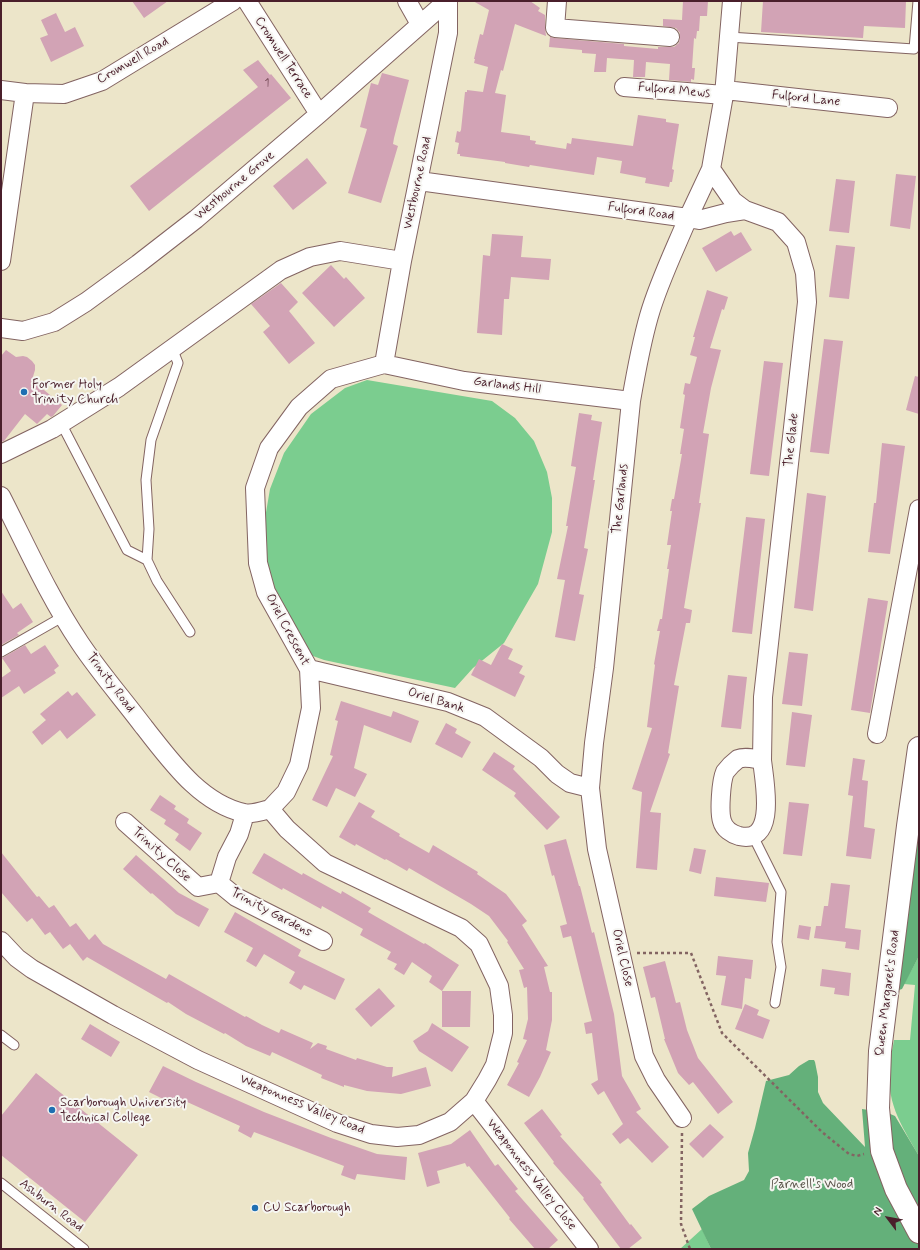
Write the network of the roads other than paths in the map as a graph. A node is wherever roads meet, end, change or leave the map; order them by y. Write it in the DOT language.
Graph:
graph roads {
  1 [pos="233,1"];
  2 [pos="247,1"];
  3 [pos="407,1"];
  4 [pos="447,1"];
  5 [pos="557,1"];
  6 [pos="732,1"];
  7 [pos="918,1"];
  8 [pos="420,24"];
  9 [pos="670,37"];
  10 [pos="729,37"];
  11 [pos="624,87"];
  12 [pos="1,90"];
  13 [pos="724,93"];
  14 [pos="25,94"];
  15 [pos="888,108"];
  16 [pos="319,114"];
  17 [pos="711,169"];
  18 [pos="419,181"];
  19 [pos="745,210"];
  20 [pos="688,218"];
  21 [pos="1,261"];
  22 [pos="402,261"];
  23 [pos="1,328"];
  24 [pos="172,348"];
  25 [pos="384,364"];
  26 [pos="631,401"];
  27 [pos="61,423"];
  28 [pos="1,454"];
  29 [pos="1,496"];
  30 [pos="919,509"];
  31 [pos="147,560"];
  32 [pos="64,616"];
  33 [pos="190,632"];
  34 [pos="1,652"];
  35 [pos="309,669"];
  36 [pos="877,734"];
  37 [pos="919,748"];
  38 [pos="762,760"];
  39 [pos="590,788"];
  40 [pos="270,809"];
  41 [pos="246,814"];
  42 [pos="125,822"];
  43 [pos="753,836"];
  44 [pos="219,883"];
  45 [pos="324,941"];
  46 [pos="1,942"];
  47 [pos="775,1002"];
  48 [pos="1,1035"];
  49 [pos="14,1045"];
  50 [pos="474,1101"];
  51 [pos="682,1118"];
  52 [pos="1,1183"];
  53 [pos="919,1232"];
  54 [pos="84,1249"];
  55 [pos="589,1249"];
  1 -- 14 [label="street, Cromwell Road"];
  2 -- 16 [label="street, Cromwell Terrace"];
  3 -- 8 [label="street"];
  4 -- 8 [label="street, Westbourne Grove"];
  4 -- 18 [label="street, Westbourne Road"];
  5 -- 9 [label="street"];
  6 -- 10 [label="street, Fulford Road"];
  7 -- 10 [label="lane"];
  8 -- 16 [label="street, Westbourne Grove"];
  10 -- 13 [label="street, Fulford Road"];
  11 -- 13 [label="street, Fulford Mews"];
  12 -- 14 [label="street, Cromwell Road"];
  13 -- 15 [label="street, Fulford Lane"];
  13 -- 17 [label="street, Fulford Road"];
  14 -- 21 [label="street"];
  16 -- 23 [label="street, Westbourne Grove"];
  17 -- 19 [label="street"];
  17 -- 20 [label="street, Fulford Road"];
  18 -- 20 [label="street, Fulford Road"];
  18 -- 22 [label="street, Westbourne Road"];
  19 -- 20 [label="street, The Glade"];
  19 -- 38 [label="street, The Glade"];
  20 -- 26 [label="street, The Garlands"];
  22 -- 24 [label="street"];
  22 -- 25 [label="street, Westbourne Road"];
  24 -- 27 [label="street"];
  24 -- 31 [label="lane"];
  25 -- 26 [label="street, Garlands Hill"];
  25 -- 35 [label="street, Oriel Crescent"];
  26 -- 39 [label="street, The Garlands"];
  27 -- 28 [label="street"];
  27 -- 31 [label="lane"];
  29 -- 32 [label="street, Trinity Road"];
  30 -- 36 [label="street"];
  31 -- 33 [label="lane"];
  32 -- 34 [label="lane"];
  32 -- 41 [label="street, Trinity Road"];
  35 -- 39 [label="street, Oriel Bank"];
  35 -- 40 [label="street, Oriel Crescent"];
  37 -- 53 [label="main road, Queen Margaret's Road"];
  38 -- 43 [label="street, The Glade"];
  38 -- 43 [label="street"];
  39 -- 51 [label="street, Oriel Close"];
  40 -- 41 [label="street, Trinity Road"];
  40 -- 50 [label="street, Weaponness Valley Road"];
  41 -- 44 [label="street"];
  42 -- 44 [label="street, Trinity Close"];
  43 -- 47 [label="lane"];
  44 -- 45 [label="street, Trinity Gardens"];
  46 -- 50 [label="street, Weaponness Valley Road"];
  48 -- 49 [label="lane"];
  50 -- 55 [label="street, Weaponness Valley Close"];
  52 -- 54 [label="lane, Ashburn Road"];
}
